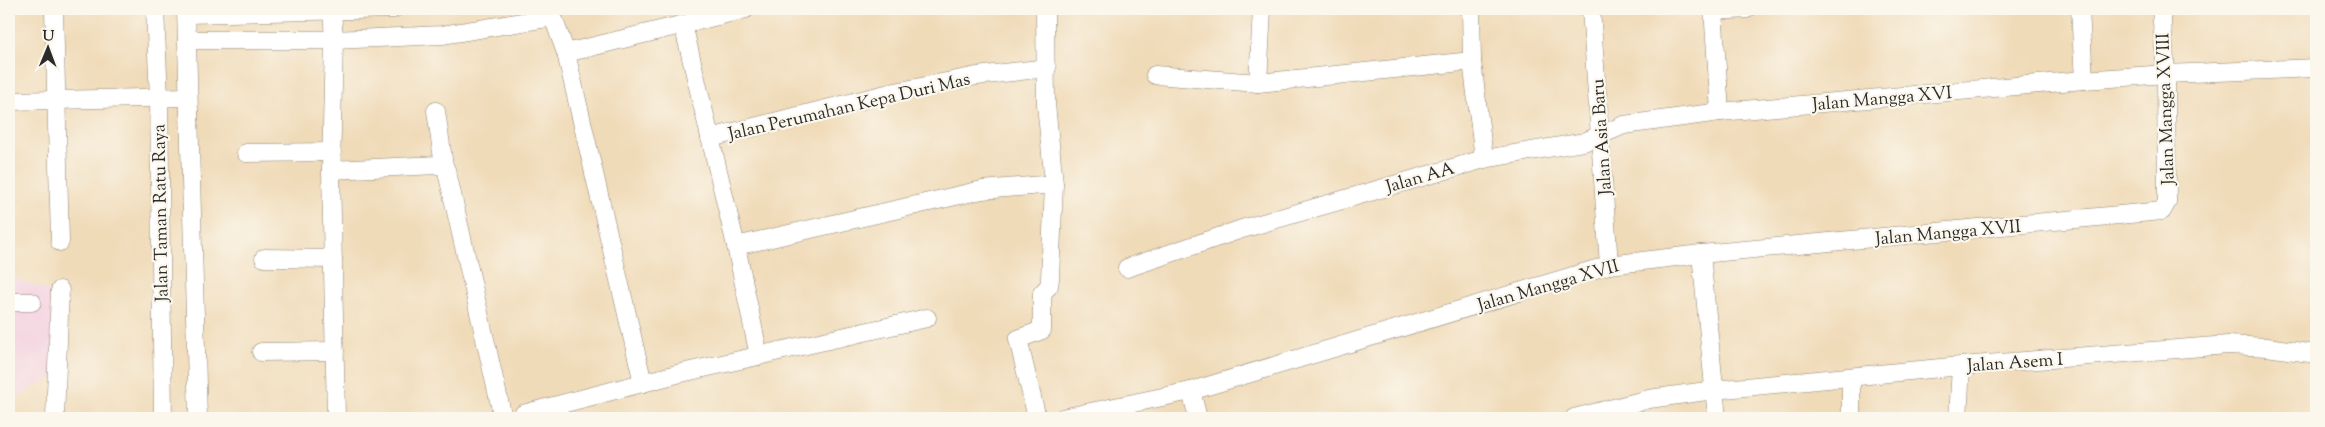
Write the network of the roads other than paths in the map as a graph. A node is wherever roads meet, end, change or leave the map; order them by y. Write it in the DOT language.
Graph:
graph roads {
  1 [pos="54,9"];
  2 [pos="155,9"];
  3 [pos="394,9"];
  4 [pos="746,9"];
  5 [pos="1045,9"];
  6 [pos="1262,9"];
  7 [pos="1470,9"];
  8 [pos="1591,9"];
  9 [pos="1747,9"];
  10 [pos="2080,9"];
  11 [pos="2161,9"];
  12 [pos="332,10"];
  13 [pos="1714,10"];
  14 [pos="186,11"];
  15 [pos="551,13"];
  16 [pos="683,24"];
  17 [pos="187,40"];
  18 [pos="334,40"];
  19 [pos="566,53"];
  20 [pos="1472,62"];
  21 [pos="1047,68"];
  22 [pos="2316,68"];
  23 [pos="2166,74"];
  24 [pos="1155,75"];
  25 [pos="2084,80"];
  26 [pos="1258,83"];
  27 [pos="186,97"];
  28 [pos="161,98"];
  29 [pos="56,100"];
  30 [pos="9,101"];
  31 [pos="436,111"];
  32 [pos="1720,112"];
  33 [pos="1602,135"];
  34 [pos="710,138"];
  35 [pos="332,152"];
  36 [pos="246,153"];
  37 [pos="1484,159"];
  38 [pos="444,166"];
  39 [pos="332,170"];
  40 [pos="1054,184"];
  41 [pos="2165,209"];
  42 [pos="60,242"];
  43 [pos="736,246"];
  44 [pos="1701,254"];
  45 [pos="264,258"];
  46 [pos="333,259"];
  47 [pos="1609,265"];
  48 [pos="1127,268"];
  49 [pos="60,290"];
  50 [pos="9,302"];
  51 [pos="32,302"];
  52 [pos="927,318"];
  53 [pos="335,351"];
  54 [pos="261,352"];
  55 [pos="2316,354"];
  56 [pos="758,356"];
  57 [pos="1961,366"];
  58 [pos="1851,378"];
  59 [pos="643,383"];
  60 [pos="1714,390"];
  61 [pos="1191,391"];
  62 [pos="523,414"];
  63 [pos="499,417"];
  64 [pos="55,418"];
  65 [pos="163,418"];
  66 [pos="198,418"];
  67 [pos="336,418"];
  68 [pos="1037,418"];
  69 [pos="1062,418"];
  70 [pos="1198,418"];
  71 [pos="1574,418"];
  72 [pos="1717,418"];
  73 [pos="1851,418"];
  74 [pos="1958,418"];
  1 -- 29 [label="street"];
  2 -- 28 [label="street, Jalan Taman Ratu Raya"];
  3 -- 12 [label="street, Jalan Taman Ratu Raya"];
  4 -- 16 [label="street"];
  5 -- 21 [label="street"];
  6 -- 26 [label="street"];
  7 -- 20 [label="street"];
  8 -- 33 [label="street, Jalan Asia Baru"];
  9 -- 13 [label="street"];
  10 -- 25 [label="street"];
  11 -- 23 [label="street, Jalan Mangga XVIII"];
  12 -- 14 [label="street, Jalan Taman Ratu Raya"];
  12 -- 18 [label="street"];
  13 -- 32 [label="street"];
  14 -- 17 [label="street, Jalan Taman Ratu Raya"];
  15 -- 18 [label="street"];
  15 -- 19 [label="street"];
  16 -- 19 [label="street"];
  16 -- 34 [label="street, Jalan Perumahan Kepa Duri Mas"];
  17 -- 18 [label="street"];
  17 -- 27 [label="street, Jalan Taman Ratu Raya"];
  18 -- 35 [label="street"];
  19 -- 59 [label="street"];
  20 -- 26 [label="street"];
  20 -- 37 [label="street"];
  21 -- 34 [label="street, Jalan Perumahan Kepa Duri Mas"];
  21 -- 40 [label="street"];
  22 -- 23 [label="street, Jalan Mangga XVI"];
  23 -- 25 [label="street, Jalan Mangga XVI"];
  23 -- 41 [label="street, Jalan Mangga XVIII"];
  24 -- 26 [label="street"];
  25 -- 32 [label="street, Jalan Mangga XVI"];
  27 -- 28 [label="street"];
  27 -- 66 [label="street, Jalan Taman Ratu Raya"];
  28 -- 29 [label="street"];
  28 -- 65 [label="street, Jalan Taman Ratu Raya"];
  29 -- 30 [label="street"];
  29 -- 42 [label="street"];
  31 -- 38 [label="street"];
  32 -- 33 [label="street, Jalan Mangga XVI"];
  33 -- 37 [label="street, Jalan AA"];
  33 -- 47 [label="street, Jalan Asia Baru"];
  34 -- 43 [label="street, Jalan Perumahan Kepa Duri Mas"];
  35 -- 36 [label="street"];
  35 -- 39 [label="street"];
  37 -- 48 [label="street, Jalan AA"];
  38 -- 39 [label="street"];
  38 -- 63 [label="street"];
  39 -- 46 [label="street"];
  40 -- 43 [label="street"];
  40 -- 68 [label="street"];
  41 -- 44 [label="street, Jalan Mangga XVII"];
  43 -- 56 [label="street, Jalan Perumahan Kepa Duri Mas"];
  44 -- 47 [label="street, Jalan Mangga XVII"];
  44 -- 60 [label="street"];
  45 -- 46 [label="street"];
  46 -- 53 [label="street"];
  47 -- 61 [label="street, Jalan Mangga XVII"];
  49 -- 64 [label="street"];
  50 -- 51 [label="street"];
  52 -- 56 [label="street"];
  53 -- 54 [label="street"];
  53 -- 67 [label="street"];
  55 -- 57 [label="street, Jalan Asem I"];
  56 -- 59 [label="street"];
  57 -- 58 [label="street, Jalan Asem I"];
  57 -- 74 [label="street"];
  58 -- 60 [label="street, Jalan Asem I"];
  58 -- 73 [label="street"];
  59 -- 62 [label="street"];
  60 -- 71 [label="street, Jalan Asem I"];
  60 -- 72 [label="street"];
  61 -- 69 [label="street, Jalan Mangga XVII"];
  61 -- 70 [label="street"];
}
